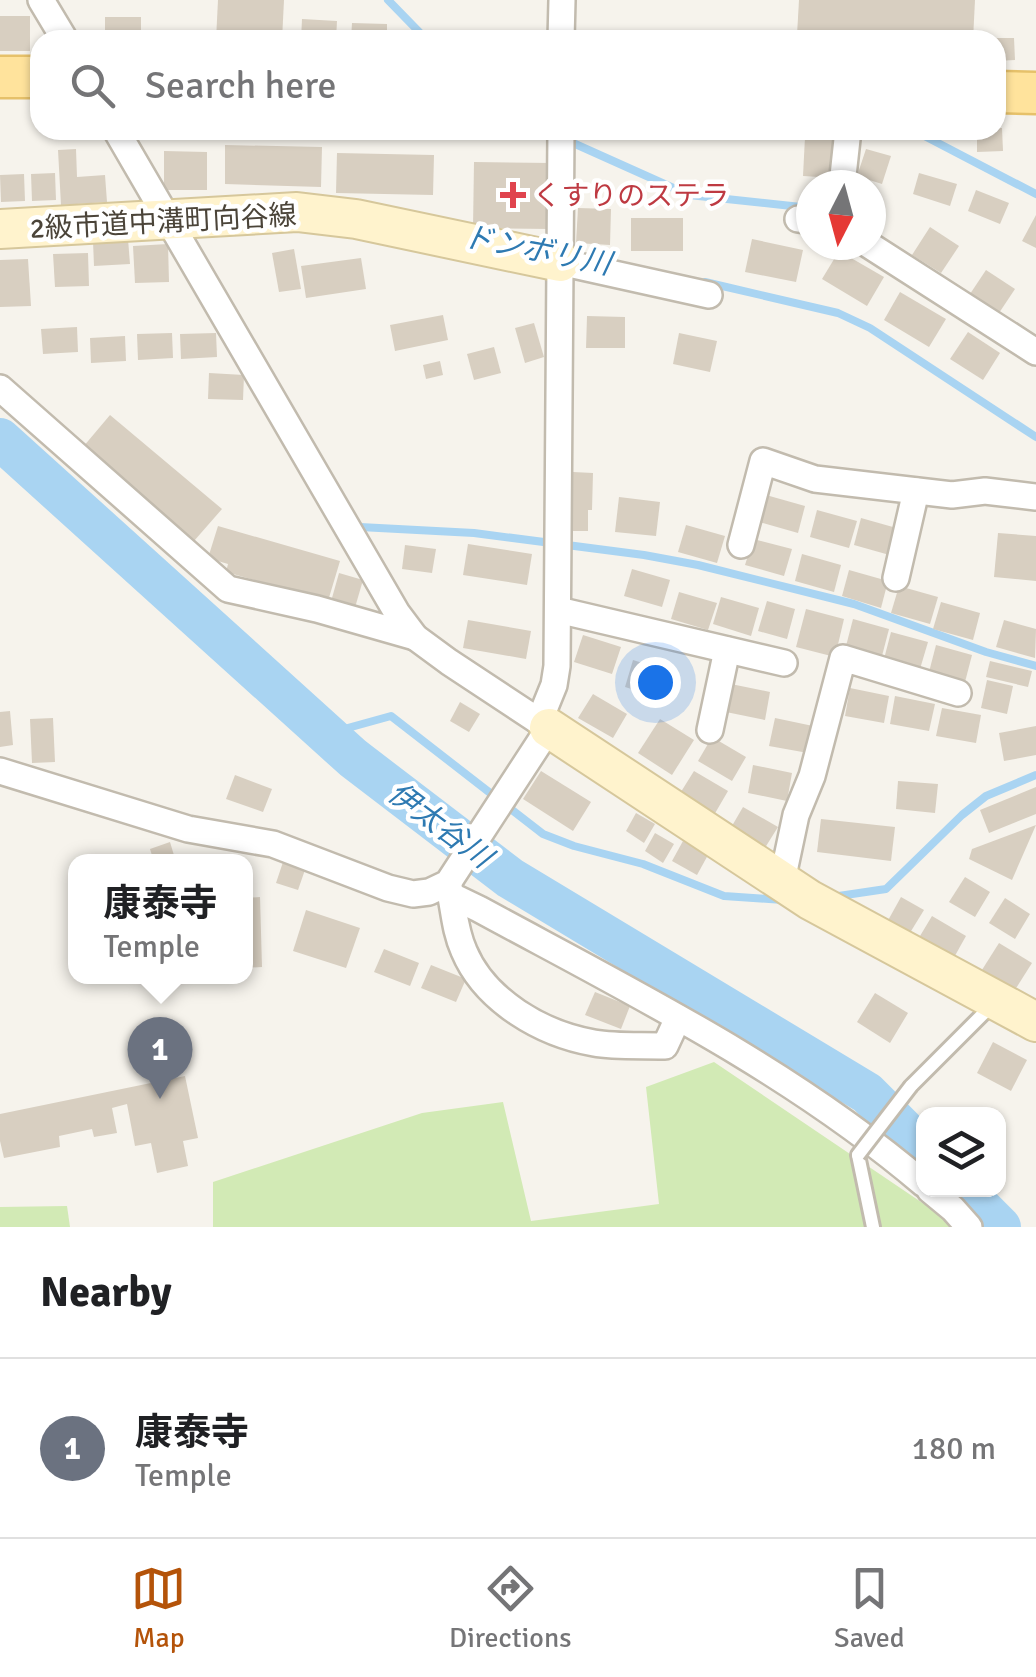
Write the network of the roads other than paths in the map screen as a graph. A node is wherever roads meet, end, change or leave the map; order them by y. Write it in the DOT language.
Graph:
graph roads {
  1 [pos="41,0"];
  2 [pos="562,0"];
  3 [pos="59,30"];
  4 [pos="561,30"];
  5 [pos="0,77"];
  6 [pos="30,78"];
  7 [pos="1006,92"];
  8 [pos="1036,93"];
  9 [pos="122,140"];
  10 [pos="561,140"];
  11 [pos="847,140"];
  12 [pos="844,170"];
  13 [pos="166,218"];
  14 [pos="0,229"];
  15 [pos="886,256"];
  16 [pos="560,262"];
  17 [pos="709,295"];
  18 [pos="1036,352"];
  19 [pos="0,388"];
  20 [pos="916,490"];
  21 [pos="1036,497"];
  22 [pos="741,544"];
  23 [pos="896,578"];
  24 [pos="558,610"];
  25 [pos="415,636"];
  26 [pos="727,650"];
  27 [pos="784,663"];
  28 [pos="958,693"];
  29 [pos="544,725"];
  30 [pos="710,730"];
  31 [pos="0,771"];
  32 [pos="782,880"];
  33 [pos="451,885"];
  34 [pos="996,1000"];
  35 [pos="678,1018"];
  36 [pos="1036,1022"];
  37 [pos="916,1177"];
  38 [pos="938,1197"];
  39 [pos="873,1227"];
  40 [pos="968,1227"];
  1 -- 3 [label="street"];
  2 -- 4 [label="street"];
  5 -- 6 [label="main road"];
  7 -- 8 [label="main road"];
  9 -- 13 [label="street"];
  10 -- 16 [label="street"];
  11 -- 12 [label="street"];
  13 -- 14 [label="street, 2級市道中溝町向谷線"];
  13 -- 16 [label="street, 2級市道中溝町向谷線"];
  13 -- 25 [label="street"];
  15 -- 18 [label="street"];
  16 -- 17 [label="street"];
  16 -- 24 [label="street"];
  19 -- 25 [label="street"];
  20 -- 21 [label="street"];
  20 -- 22 [label="street"];
  20 -- 23 [label="street"];
  24 -- 26 [label="street"];
  24 -- 29 [label="street"];
  25 -- 29 [label="street"];
  26 -- 27 [label="street"];
  26 -- 30 [label="street"];
  28 -- 32 [label="street"];
  29 -- 32 [label="street"];
  29 -- 33 [label="street"];
  31 -- 33 [label="street"];
  32 -- 34 [label="street"];
  33 -- 35 [label="street"];
  33 -- 35 [label="street"];
  34 -- 36 [label="street"];
  34 -- 39 [label="lane, bridge"];
  35 -- 37 [label="street"];
  38 -- 40 [label="street"];
}
